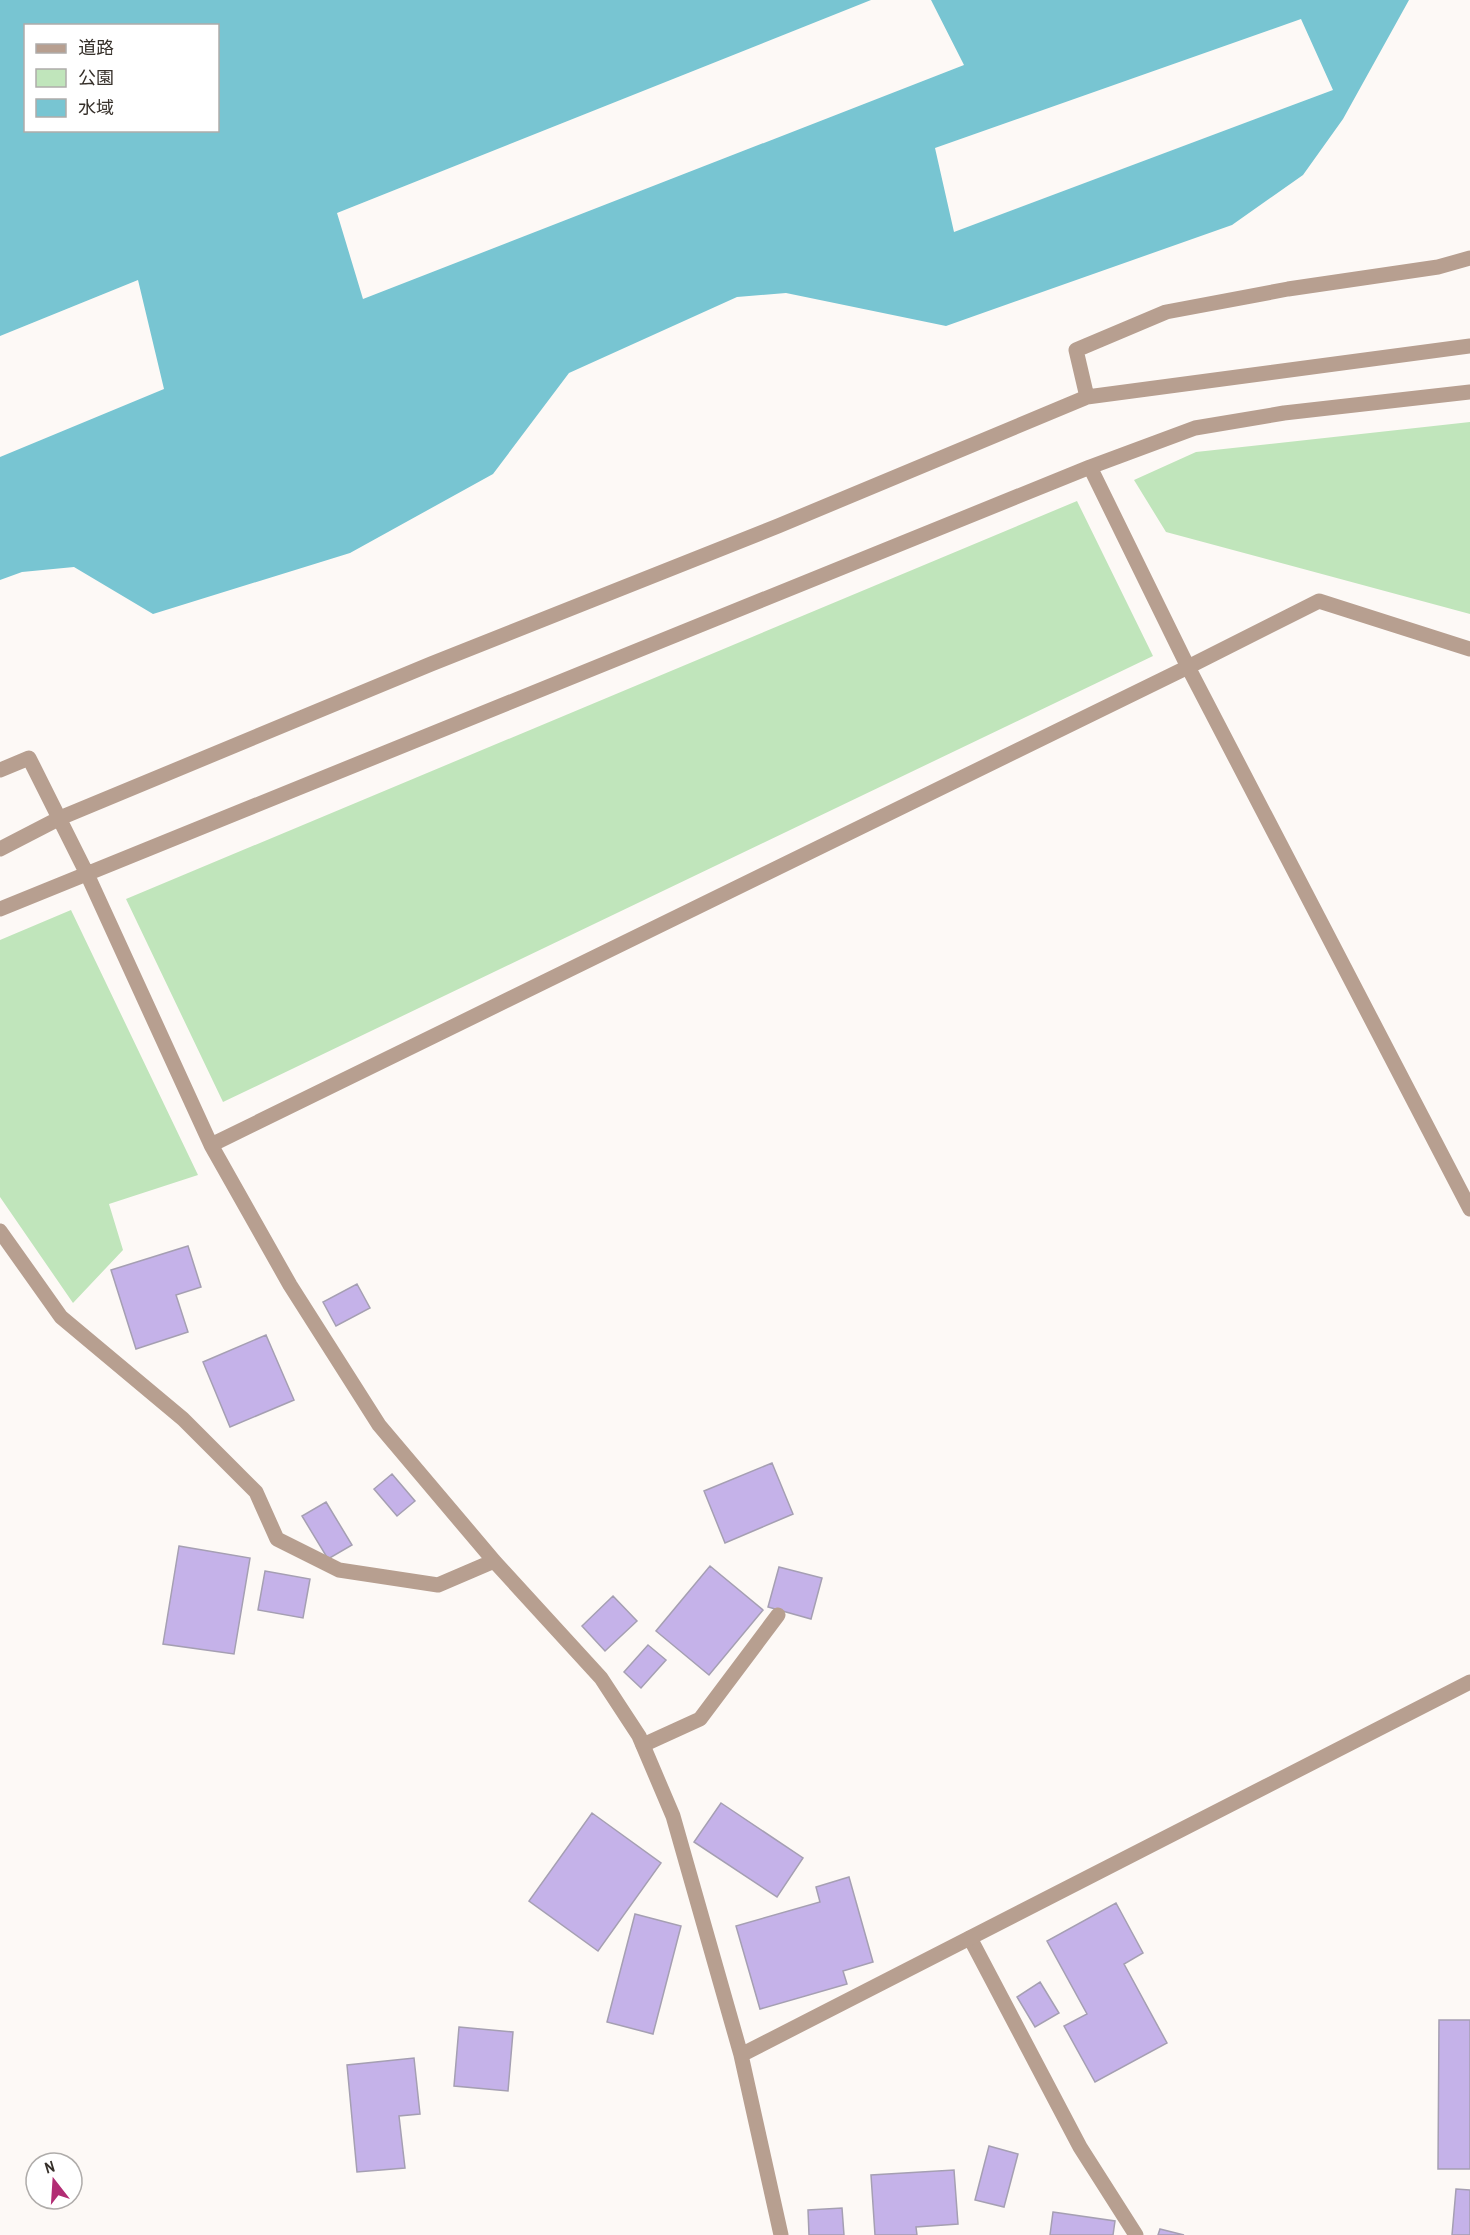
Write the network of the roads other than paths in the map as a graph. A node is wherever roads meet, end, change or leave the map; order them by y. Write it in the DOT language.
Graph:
graph roads {
  1 [pos="1470,258"];
  2 [pos="1470,346"];
  3 [pos="1470,392"];
  4 [pos="1087,397"];
  5 [pos="1090,467"];
  6 [pos="1470,649"];
  7 [pos="1188,667"];
  8 [pos="0,770"];
  9 [pos="60,818"];
  10 [pos="0,849"];
  11 [pos="87,874"];
  12 [pos="0,909"];
  13 [pos="211,1145"];
  14 [pos="1470,1209"];
  15 [pos="0,1231"];
  16 [pos="494,1561"];
  17 [pos="778,1615"];
  18 [pos="1470,1682"];
  19 [pos="643,1745"];
  20 [pos="970,1938"];
  21 [pos="741,2055"];
  22 [pos="781,2235"];
  23 [pos="1136,2235"];
  1 -- 4 [label="street"];
  2 -- 4 [label="street"];
  3 -- 5 [label="street"];
  4 -- 9 [label="street"];
  5 -- 7 [label="street"];
  5 -- 11 [label="street"];
  6 -- 7 [label="street"];
  7 -- 13 [label="street"];
  7 -- 14 [label="street"];
  8 -- 9 [label="street"];
  9 -- 10 [label="street"];
  9 -- 11 [label="street"];
  11 -- 12 [label="street"];
  11 -- 13 [label="street"];
  13 -- 16 [label="street"];
  15 -- 16 [label="street"];
  16 -- 19 [label="street"];
  17 -- 19 [label="street"];
  18 -- 20 [label="street"];
  19 -- 21 [label="street"];
  20 -- 21 [label="street"];
  20 -- 23 [label="street"];
  21 -- 22 [label="street"];
}
